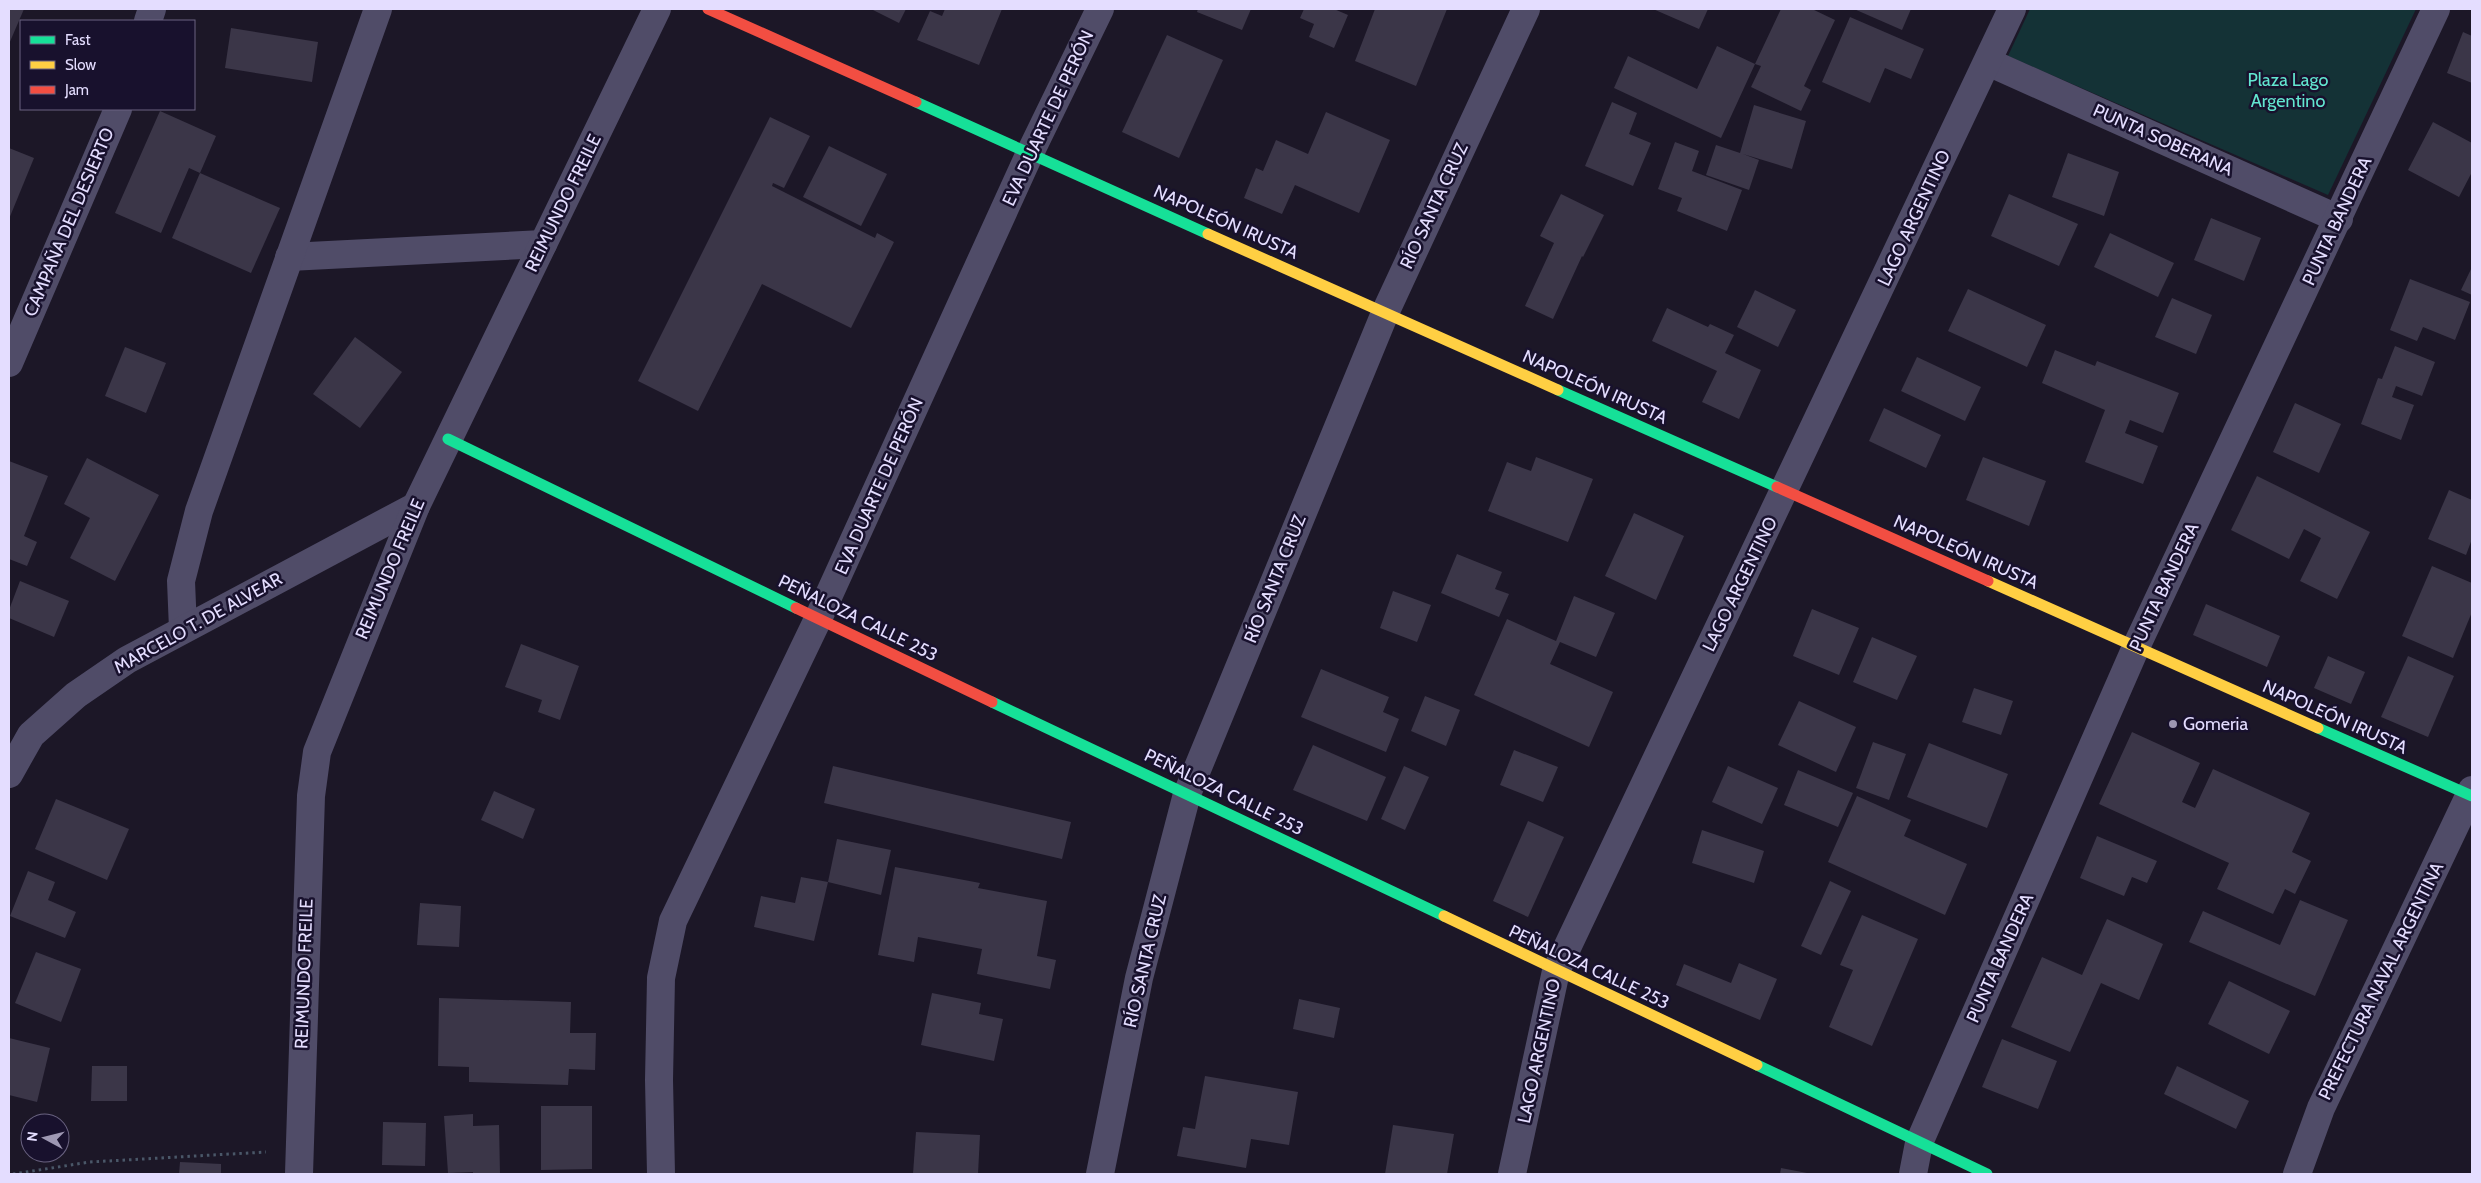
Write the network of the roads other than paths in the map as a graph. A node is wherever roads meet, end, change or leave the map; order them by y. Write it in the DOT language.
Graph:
graph roads {
  1 [pos="378,9"];
  2 [pos="657,9"];
  3 [pos="708,9"];
  4 [pos="1100,9"];
  5 [pos="1526,9"];
  6 [pos="2012,9"];
  7 [pos="2436,9"];
  8 [pos="1988,62"];
  9 [pos="118,110"];
  10 [pos="1030,153"];
  11 [pos="2339,219"];
  12 [pos="543,244"];
  13 [pos="289,258"];
  14 [pos="1385,313"];
  15 [pos="9,363"];
  16 [pos="448,440"];
  17 [pos="1785,490"];
  18 [pos="416,506"];
  19 [pos="818,619"];
  20 [pos="183,630"];
  21 [pos="2136,647"];
  22 [pos="9,774"];
  23 [pos="1187,794"];
  24 [pos="2471,794"];
  25 [pos="1556,971"];
  26 [pos="1919,1143"];
  27 [pos="298,1162"];
  28 [pos="661,1174"];
  29 [pos="1100,1174"];
  30 [pos="1512,1174"];
  31 [pos="1913,1174"];
  32 [pos="1987,1174"];
  33 [pos="2296,1174"];
  1 -- 13 [label="street"];
  2 -- 12 [label="street, REIMUNDO FREILE"];
  3 -- 10 [label="street, NAPOLEÓN IRUSTA"];
  4 -- 10 [label="street, EVA DUARTE DE PERÓN"];
  5 -- 14 [label="street, RÍO SANTA CRUZ"];
  6 -- 8 [label="street, LAGO ARGENTINO"];
  7 -- 11 [label="street, PUNTA BANDERA"];
  8 -- 11 [label="street, PUNTA SOBERANA"];
  8 -- 17 [label="street, LAGO ARGENTINO"];
  9 -- 15 [label="street, CAMPAÑA DEL DESIERTO"];
  10 -- 14 [label="street, NAPOLEÓN IRUSTA"];
  10 -- 19 [label="street, EVA DUARTE DE PERÓN"];
  11 -- 21 [label="street, PUNTA BANDERA"];
  12 -- 13 [label="street"];
  12 -- 16 [label="street, REIMUNDO FREILE"];
  13 -- 20 [label="street"];
  14 -- 17 [label="street, NAPOLEÓN IRUSTA"];
  14 -- 23 [label="street, RÍO SANTA CRUZ"];
  16 -- 18 [label="street, REIMUNDO FREILE"];
  16 -- 19 [label="street, PEÑALOZA CALLE 253"];
  17 -- 21 [label="street, NAPOLEÓN IRUSTA"];
  17 -- 25 [label="street, LAGO ARGENTINO"];
  18 -- 20 [label="street, MARCELO T. DE ALVEAR"];
  18 -- 27 [label="street, REIMUNDO FREILE"];
  19 -- 23 [label="street, PEÑALOZA CALLE 253"];
  19 -- 28 [label="street, EVA DUARTE DE PERÓN"];
  20 -- 22 [label="street, MARCELO T. DE ALVEAR"];
  21 -- 24 [label="street, NAPOLEÓN IRUSTA"];
  21 -- 26 [label="street, PUNTA BANDERA"];
  23 -- 25 [label="street, PEÑALOZA CALLE 253"];
  23 -- 29 [label="street, RÍO SANTA CRUZ"];
  24 -- 33 [label="street, PREFECTURA NAVAL ARGENTINA"];
  25 -- 26 [label="street, PEÑALOZA CALLE 253"];
  25 -- 30 [label="street, LAGO ARGENTINO"];
  26 -- 31 [label="street, PUNTA BANDERA"];
  26 -- 32 [label="street, PEÑALOZA CALLE 253"];
}
